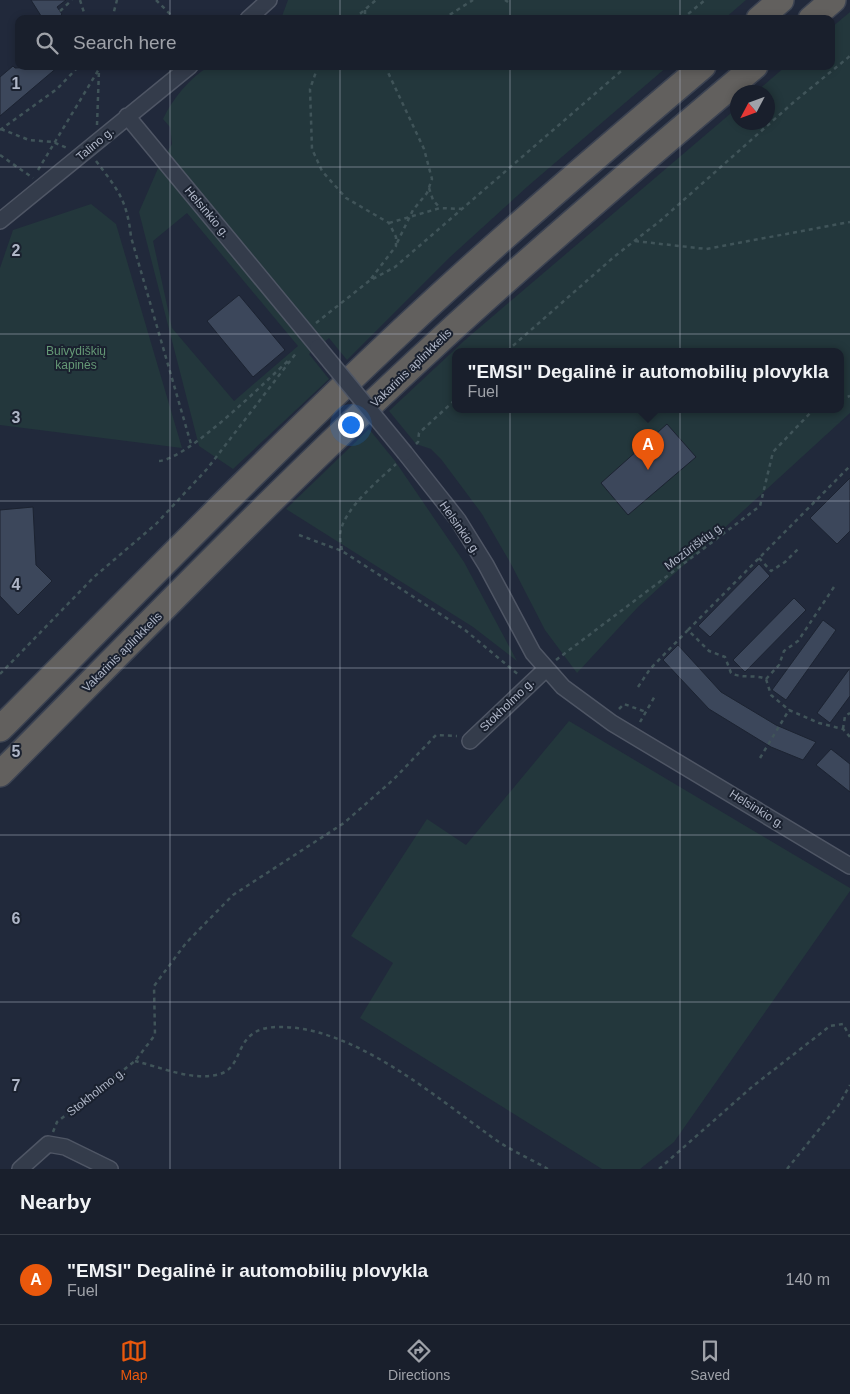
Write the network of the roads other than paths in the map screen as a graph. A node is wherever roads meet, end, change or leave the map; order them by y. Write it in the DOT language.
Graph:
graph roads {
  1 [pos="269,0"];
  2 [pos="781,0"];
  3 [pos="832,0"];
  4 [pos="252,15"];
  5 [pos="764,15"];
  6 [pos="815,15"];
  7 [pos="185,70"];
  8 [pos="698,70"];
  9 [pos="749,70"];
  10 [pos="128,116"];
  11 [pos="0,221"];
  12 [pos="546,669"];
  13 [pos="0,729"];
  14 [pos="470,741"];
  15 [pos="0,774"];
  16 [pos="850,866"];
  17 [pos="20,1169"];
  18 [pos="110,1169"];
  1 -- 4 [label="street"];
  2 -- 5 [label="highway"];
  3 -- 6 [label="highway"];
  7 -- 10 [label="street, Talino g."];
  8 -- 13 [label="highway"];
  9 -- 15 [label="highway, Vakarinis aplinkkelis"];
  10 -- 11 [label="street, Talino g."];
  10 -- 12 [label="street, Helsinkio g., bridge"];
  12 -- 14 [label="street, Stokholmo g."];
  12 -- 16 [label="street, Helsinkio g."];
  17 -- 18 [label="street"];
}
